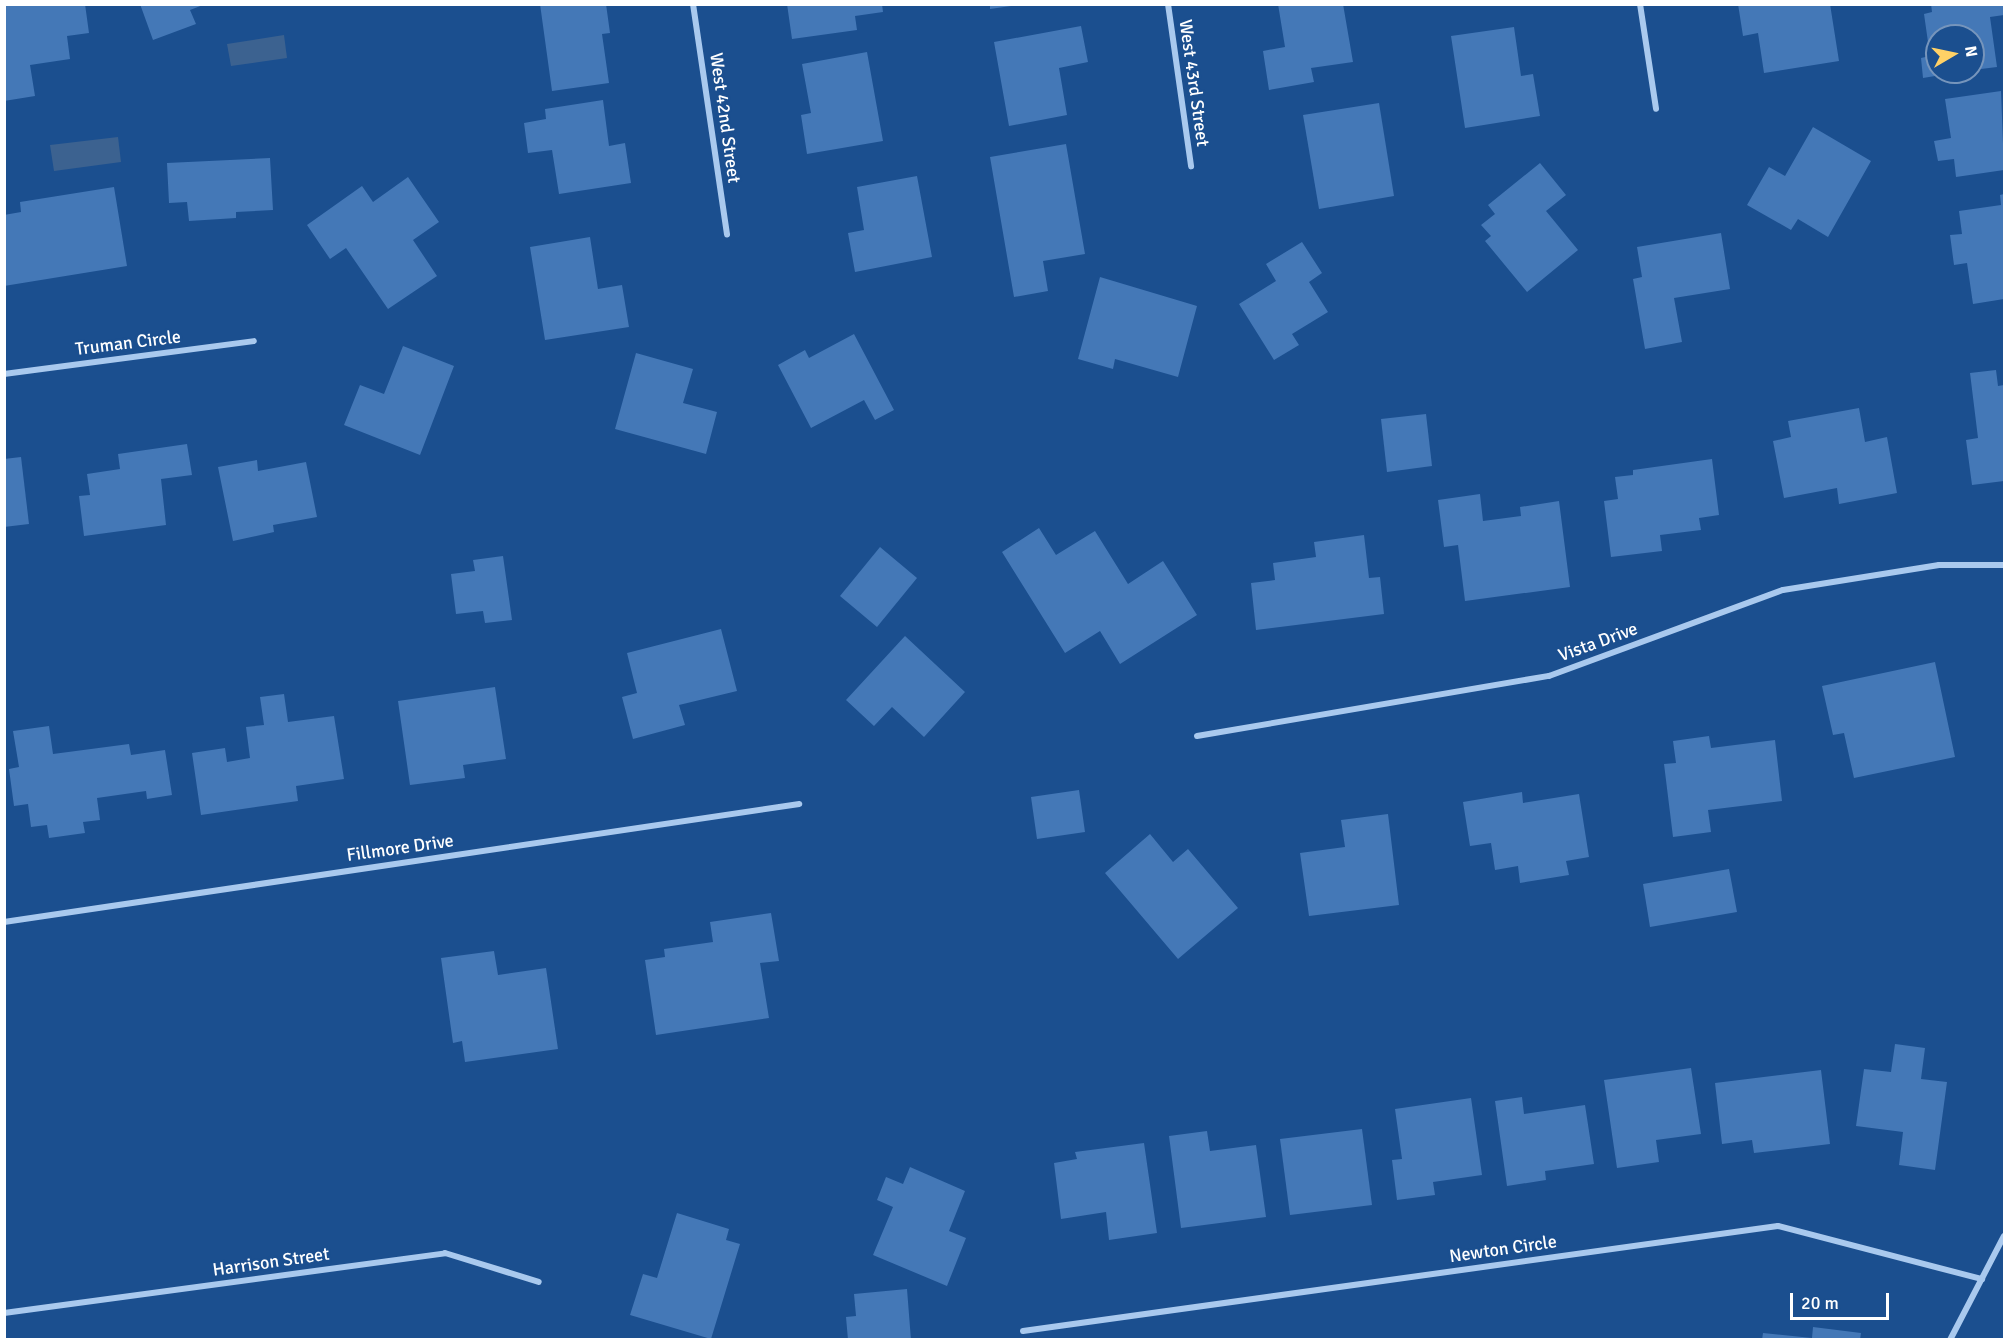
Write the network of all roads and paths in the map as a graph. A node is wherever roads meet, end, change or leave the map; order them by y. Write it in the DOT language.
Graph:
graph roads {
  1 [pos="693,4"];
  2 [pos="1168,4"];
  3 [pos="1640,4"];
  4 [pos="1656,109"];
  5 [pos="1191,166"];
  6 [pos="727,235"];
  7 [pos="254,341"];
  8 [pos="4,374"];
  9 [pos="2004,565"];
  10 [pos="1197,736"];
  11 [pos="799,804"];
  12 [pos="4,922"];
  13 [pos="2004,1236"];
  14 [pos="1982,1279"];
  15 [pos="539,1282"];
  16 [pos="4,1313"];
  17 [pos="1023,1330"];
  18 [pos="1950,1340"];
  1 -- 6 [label="street, West 42nd Street"];
  2 -- 5 [label="street, West 43rd Street"];
  3 -- 4 [label="street"];
  7 -- 8 [label="street, Truman Circle"];
  9 -- 10 [label="street, Vista Drive"];
  11 -- 12 [label="street, Fillmore Drive"];
  13 -- 14 [label="street"];
  14 -- 17 [label="street, Newton Circle"];
  14 -- 18 [label="street"];
  15 -- 16 [label="street, Harrison Street"];
}
